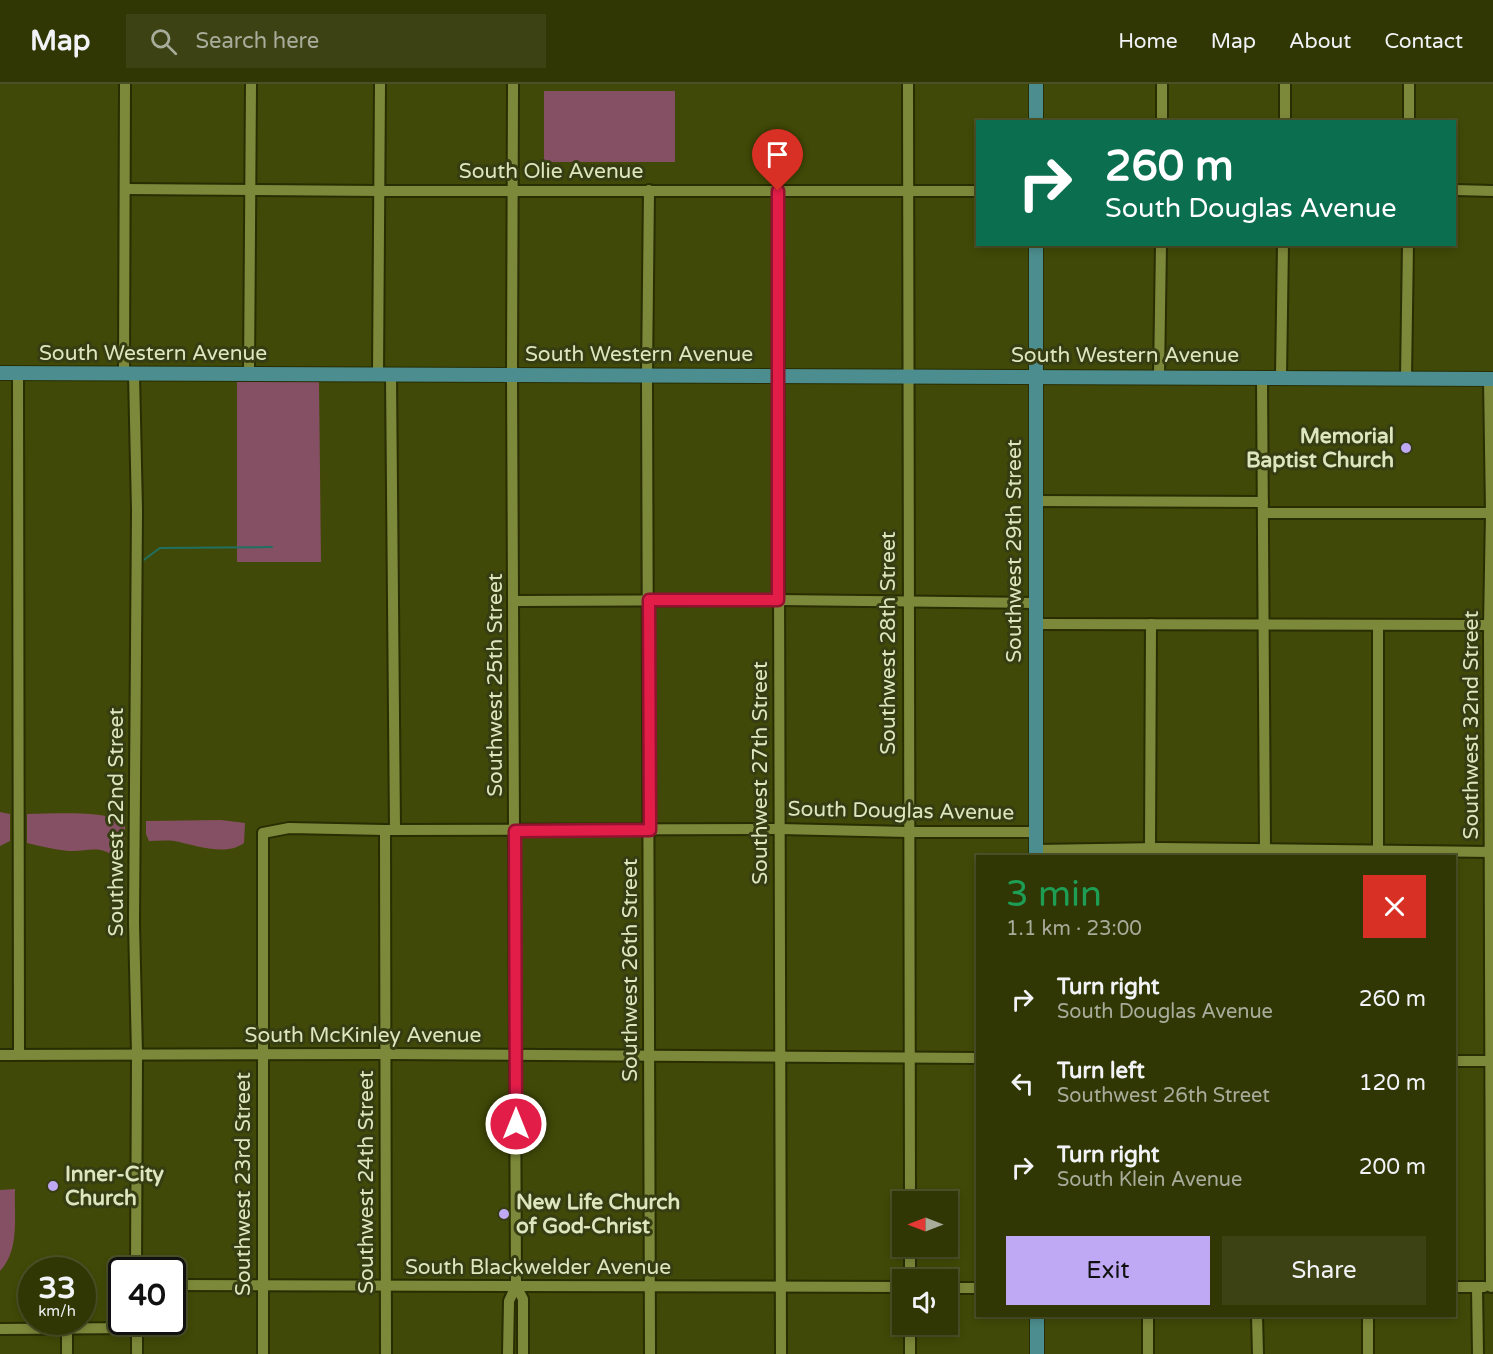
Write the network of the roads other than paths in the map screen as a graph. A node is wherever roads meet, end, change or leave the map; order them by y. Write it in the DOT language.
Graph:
graph roads {
  1 [pos="125,84"];
  2 [pos="250,84"];
  3 [pos="380,84"];
  4 [pos="513,84"];
  5 [pos="908,84"];
  6 [pos="1036,84"];
  7 [pos="1162,84"];
  8 [pos="1285,84"];
  9 [pos="1409,84"];
  10 [pos="1036,120"];
  11 [pos="1162,120"];
  12 [pos="1285,120"];
  13 [pos="1409,120"];
  14 [pos="125,189"];
  15 [pos="251,189"];
  16 [pos="649,190"];
  17 [pos="1456,190"];
  18 [pos="380,191"];
  19 [pos="513,191"];
  20 [pos="778,191"];
  21 [pos="908,191"];
  22 [pos="976,191"];
  23 [pos="1493,191"];
  24 [pos="1036,246"];
  25 [pos="1161,246"];
  26 [pos="1283,246"];
  27 [pos="1408,246"];
  28 [pos="0,374"];
  29 [pos="18,374"];
  30 [pos="129,374"];
  31 [pos="249,374"];
  32 [pos="512,374"];
  33 [pos="384,375"];
  34 [pos="647,375"];
  35 [pos="777,375"];
  36 [pos="908,375"];
  37 [pos="1035,376"];
  38 [pos="1159,377"];
  39 [pos="1262,377"];
  40 [pos="1281,378"];
  41 [pos="1406,378"];
  42 [pos="1491,379"];
  43 [pos="1035,501"];
  44 [pos="1263,508"];
  45 [pos="1491,513"];
  46 [pos="649,600"];
  47 [pos="778,600"];
  48 [pos="514,601"];
  49 [pos="908,602"];
  50 [pos="1035,603"];
  51 [pos="1035,624"];
  52 [pos="1151,624"];
  53 [pos="1264,624"];
  54 [pos="1378,625"];
  55 [pos="1491,625"];
  56 [pos="780,829"];
  57 [pos="390,830"];
  58 [pos="650,830"];
  59 [pos="515,831"];
  60 [pos="908,832"];
  61 [pos="1036,832"];
  62 [pos="263,833"];
  63 [pos="1265,850"];
  64 [pos="1378,850"];
  65 [pos="1157,851"];
  66 [pos="1492,852"];
  67 [pos="1036,853"];
  68 [pos="1280,853"];
  69 [pos="1399,853"];
  70 [pos="19,1054"];
  71 [pos="137,1054"];
  72 [pos="263,1054"];
  73 [pos="385,1054"];
  74 [pos="0,1055"];
  75 [pos="516,1055"];
  76 [pos="649,1057"];
  77 [pos="780,1057"];
  78 [pos="910,1057"];
  79 [pos="976,1058"];
  80 [pos="1456,1061"];
  81 [pos="1492,1061"];
  82 [pos="910,1191"];
  83 [pos="136,1257"];
  84 [pos="186,1285"];
  85 [pos="262,1286"];
  86 [pos="386,1286"];
  87 [pos="516,1286"];
  88 [pos="650,1287"];
  89 [pos="781,1287"];
  90 [pos="892,1287"];
  91 [pos="1456,1287"];
  92 [pos="1477,1287"];
  93 [pos="1492,1287"];
  94 [pos="958,1288"];
  95 [pos="976,1288"];
  96 [pos="1037,1317"];
  97 [pos="1148,1317"];
  98 [pos="1257,1317"];
  99 [pos="1368,1317"];
  100 [pos="0,1329"];
  101 [pos="18,1329"];
  102 [pos="68,1335"];
  103 [pos="137,1335"];
  104 [pos="910,1335"];
  105 [pos="67,1354"];
  106 [pos="137,1354"];
  107 [pos="262,1354"];
  108 [pos="386,1354"];
  109 [pos="508,1354"];
  110 [pos="524,1354"];
  111 [pos="650,1354"];
  112 [pos="781,1354"];
  113 [pos="910,1354"];
  114 [pos="1037,1354"];
  115 [pos="1148,1354"];
  116 [pos="1258,1354"];
  117 [pos="1368,1354"];
  118 [pos="1478,1354"];
  1 -- 14 [label="street, Southwest 22nd Street"];
  2 -- 15 [label="street"];
  3 -- 18 [label="street, Southwest 24th Street"];
  4 -- 19 [label="street, Southwest 25th Street"];
  5 -- 21 [label="street, Southwest 28th Street"];
  6 -- 10 [label="main road"];
  7 -- 11 [label="street"];
  8 -- 12 [label="street"];
  9 -- 13 [label="street"];
  14 -- 15 [label="street, South Olie Avenue"];
  14 -- 30 [label="street, Southwest 22nd Street"];
  15 -- 18 [label="street, South Olie Avenue"];
  15 -- 31 [label="street"];
  16 -- 19 [label="street, South Olie Avenue"];
  16 -- 20 [label="street, South Olie Avenue"];
  16 -- 34 [label="street, Southwest 26th Street"];
  17 -- 23 [label="street"];
  18 -- 19 [label="street, South Olie Avenue"];
  18 -- 33 [label="street, Southwest 24th Street"];
  19 -- 32 [label="street, Southwest 25th Street"];
  20 -- 21 [label="street, South Olie Avenue"];
  20 -- 35 [label="street, Southwest 27th Street"];
  21 -- 22 [label="street, South Olie Avenue"];
  21 -- 36 [label="street, Southwest 28th Street"];
  24 -- 37 [label="main road, Southwest 29th Street"];
  25 -- 38 [label="street"];
  26 -- 40 [label="street"];
  27 -- 41 [label="street"];
  28 -- 29 [label="main road, South Western Avenue"];
  29 -- 30 [label="main road, South Western Avenue"];
  29 -- 70 [label="street"];
  30 -- 31 [label="main road, South Western Avenue"];
  30 -- 71 [label="street, Southwest 22nd Street"];
  31 -- 33 [label="main road, South Western Avenue"];
  32 -- 33 [label="main road, South Western Avenue"];
  32 -- 34 [label="main road, South Western Avenue"];
  32 -- 48 [label="street, Southwest 25th Street"];
  33 -- 57 [label="street, Southwest 24th Street"];
  34 -- 35 [label="main road, South Western Avenue"];
  34 -- 46 [label="street, Southwest 26th Street"];
  35 -- 36 [label="main road, South Western Avenue"];
  35 -- 47 [label="street, Southwest 27th Street"];
  36 -- 37 [label="main road, South Western Avenue"];
  36 -- 49 [label="street, Southwest 28th Street"];
  37 -- 38 [label="main road, South Western Avenue"];
  37 -- 43 [label="main road, Southwest 29th Street"];
  38 -- 39 [label="main road, South Western Avenue"];
  39 -- 40 [label="main road, South Western Avenue"];
  39 -- 44 [label="street"];
  40 -- 41 [label="main road, South Western Avenue"];
  41 -- 42 [label="main road, South Western Avenue"];
  42 -- 45 [label="street, Southwest 32nd Street"];
  43 -- 44 [label="street"];
  43 -- 50 [label="main road, Southwest 29th Street"];
  44 -- 45 [label="street"];
  44 -- 53 [label="street"];
  45 -- 55 [label="street, Southwest 32nd Street"];
  46 -- 47 [label="street"];
  46 -- 48 [label="street"];
  46 -- 58 [label="street, Southwest 26th Street"];
  47 -- 49 [label="street"];
  47 -- 56 [label="street, Southwest 27th Street"];
  48 -- 59 [label="street, Southwest 25th Street"];
  49 -- 50 [label="street"];
  49 -- 60 [label="street, Southwest 28th Street"];
  50 -- 51 [label="main road, Southwest 29th Street"];
  51 -- 52 [label="street"];
  51 -- 61 [label="main road, Southwest 29th Street"];
  52 -- 53 [label="street"];
  52 -- 65 [label="street"];
  53 -- 54 [label="street"];
  53 -- 63 [label="street"];
  54 -- 55 [label="street"];
  54 -- 64 [label="street"];
  55 -- 66 [label="street, Southwest 32nd Street"];
  56 -- 58 [label="street, South Douglas Avenue"];
  56 -- 60 [label="street, South Douglas Avenue"];
  56 -- 77 [label="street, Southwest 27th Street"];
  57 -- 59 [label="street, South Douglas Avenue"];
  57 -- 62 [label="street, South Douglas Avenue"];
  57 -- 73 [label="street, Southwest 24th Street"];
  58 -- 59 [label="street, South Douglas Avenue"];
  58 -- 76 [label="street, Southwest 26th Street"];
  59 -- 75 [label="street, Southwest 25th Street"];
  60 -- 61 [label="street, South Douglas Avenue"];
  60 -- 78 [label="street, Southwest 28th Street"];
  61 -- 67 [label="main road, Southwest 29th Street"];
  62 -- 72 [label="street, Southwest 23rd Street"];
  63 -- 65 [label="street"];
  63 -- 68 [label="street"];
  64 -- 68 [label="street"];
  64 -- 69 [label="street"];
  65 -- 67 [label="street"];
  66 -- 69 [label="street"];
  66 -- 81 [label="street, Southwest 32nd Street"];
  70 -- 71 [label="street, South McKinley Avenue"];
  70 -- 74 [label="street, South McKinley Avenue"];
  71 -- 72 [label="street, South McKinley Avenue"];
  71 -- 83 [label="street, Southwest 22nd Street"];
  72 -- 73 [label="street, South McKinley Avenue"];
  72 -- 85 [label="street, Southwest 23rd Street"];
  73 -- 75 [label="street, South McKinley Avenue"];
  73 -- 86 [label="street, Southwest 24th Street"];
  75 -- 76 [label="street, South McKinley Avenue"];
  75 -- 87 [label="street, Southwest 25th Street"];
  76 -- 77 [label="street, South McKinley Avenue"];
  76 -- 88 [label="street, Southwest 26th Street"];
  77 -- 78 [label="street, South McKinley Avenue"];
  77 -- 89 [label="street, Southwest 27th Street"];
  78 -- 79 [label="street, South McKinley Avenue"];
  78 -- 82 [label="street, Southwest 28th Street"];
  80 -- 81 [label="street"];
  81 -- 93 [label="street, Southwest 32nd Street"];
  84 -- 85 [label="street, South Blackwelder Avenue"];
  85 -- 86 [label="street, South Blackwelder Avenue"];
  85 -- 107 [label="street, Southwest 23rd Street"];
  86 -- 87 [label="street, South Blackwelder Avenue"];
  86 -- 108 [label="street, Southwest 24th Street"];
  87 -- 88 [label="street, South Blackwelder Avenue"];
  87 -- 109 [label="street, Southwest 25th Street"];
  87 -- 110 [label="street, Southwest 25th Street"];
  88 -- 89 [label="street, South Blackwelder Avenue"];
  88 -- 111 [label="street, Southwest 26th Street"];
  89 -- 90 [label="street, South Blackwelder Avenue"];
  89 -- 112 [label="street, Southwest 27th Street"];
  91 -- 92 [label="street"];
  92 -- 93 [label="street"];
  92 -- 118 [label="street"];
  94 -- 95 [label="street"];
  96 -- 114 [label="main road"];
  97 -- 115 [label="street"];
  98 -- 116 [label="street"];
  99 -- 117 [label="street"];
  100 -- 101 [label="street"];
  102 -- 105 [label="street"];
  103 -- 106 [label="street"];
  104 -- 113 [label="street"];
}
